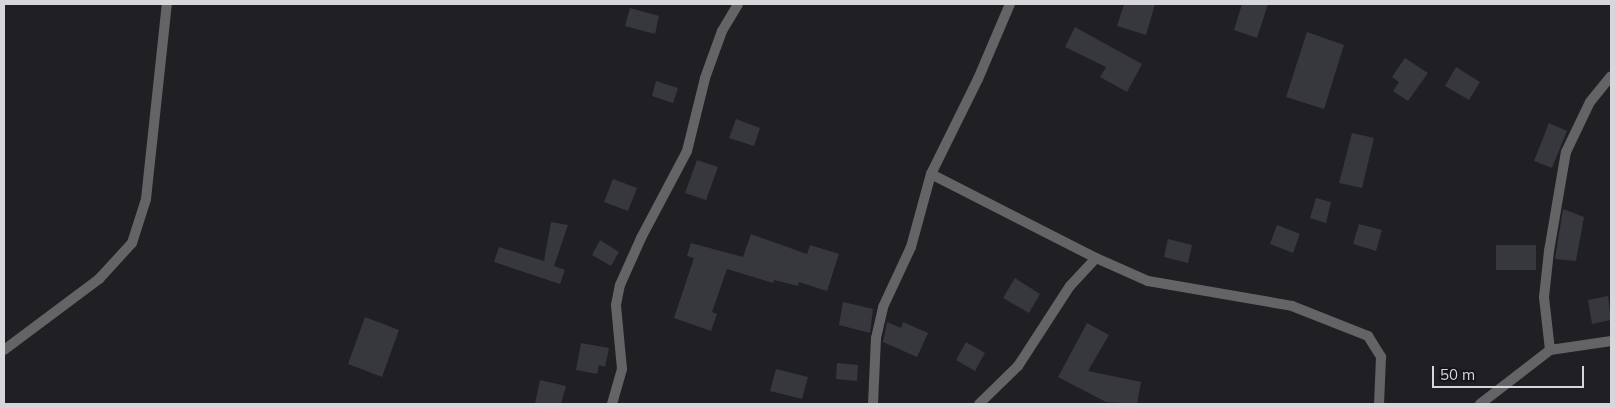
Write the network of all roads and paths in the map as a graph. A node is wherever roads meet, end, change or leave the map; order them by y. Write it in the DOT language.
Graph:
graph roads {
  1 [pos="167,4"];
  2 [pos="738,4"];
  3 [pos="1010,4"];
  4 [pos="1611,76"];
  5 [pos="931,174"];
  6 [pos="1096,258"];
  7 [pos="1611,341"];
  8 [pos="4,350"];
  9 [pos="1550,350"];
  10 [pos="612,404"];
  11 [pos="873,404"];
  12 [pos="979,404"];
  13 [pos="1379,404"];
  14 [pos="1480,404"];
  1 -- 8 [label="street"];
  2 -- 10 [label="street"];
  3 -- 5 [label="street"];
  4 -- 9 [label="street"];
  5 -- 6 [label="street"];
  5 -- 11 [label="street"];
  6 -- 12 [label="street"];
  6 -- 13 [label="street"];
  7 -- 9 [label="street"];
  9 -- 14 [label="street"];
}
